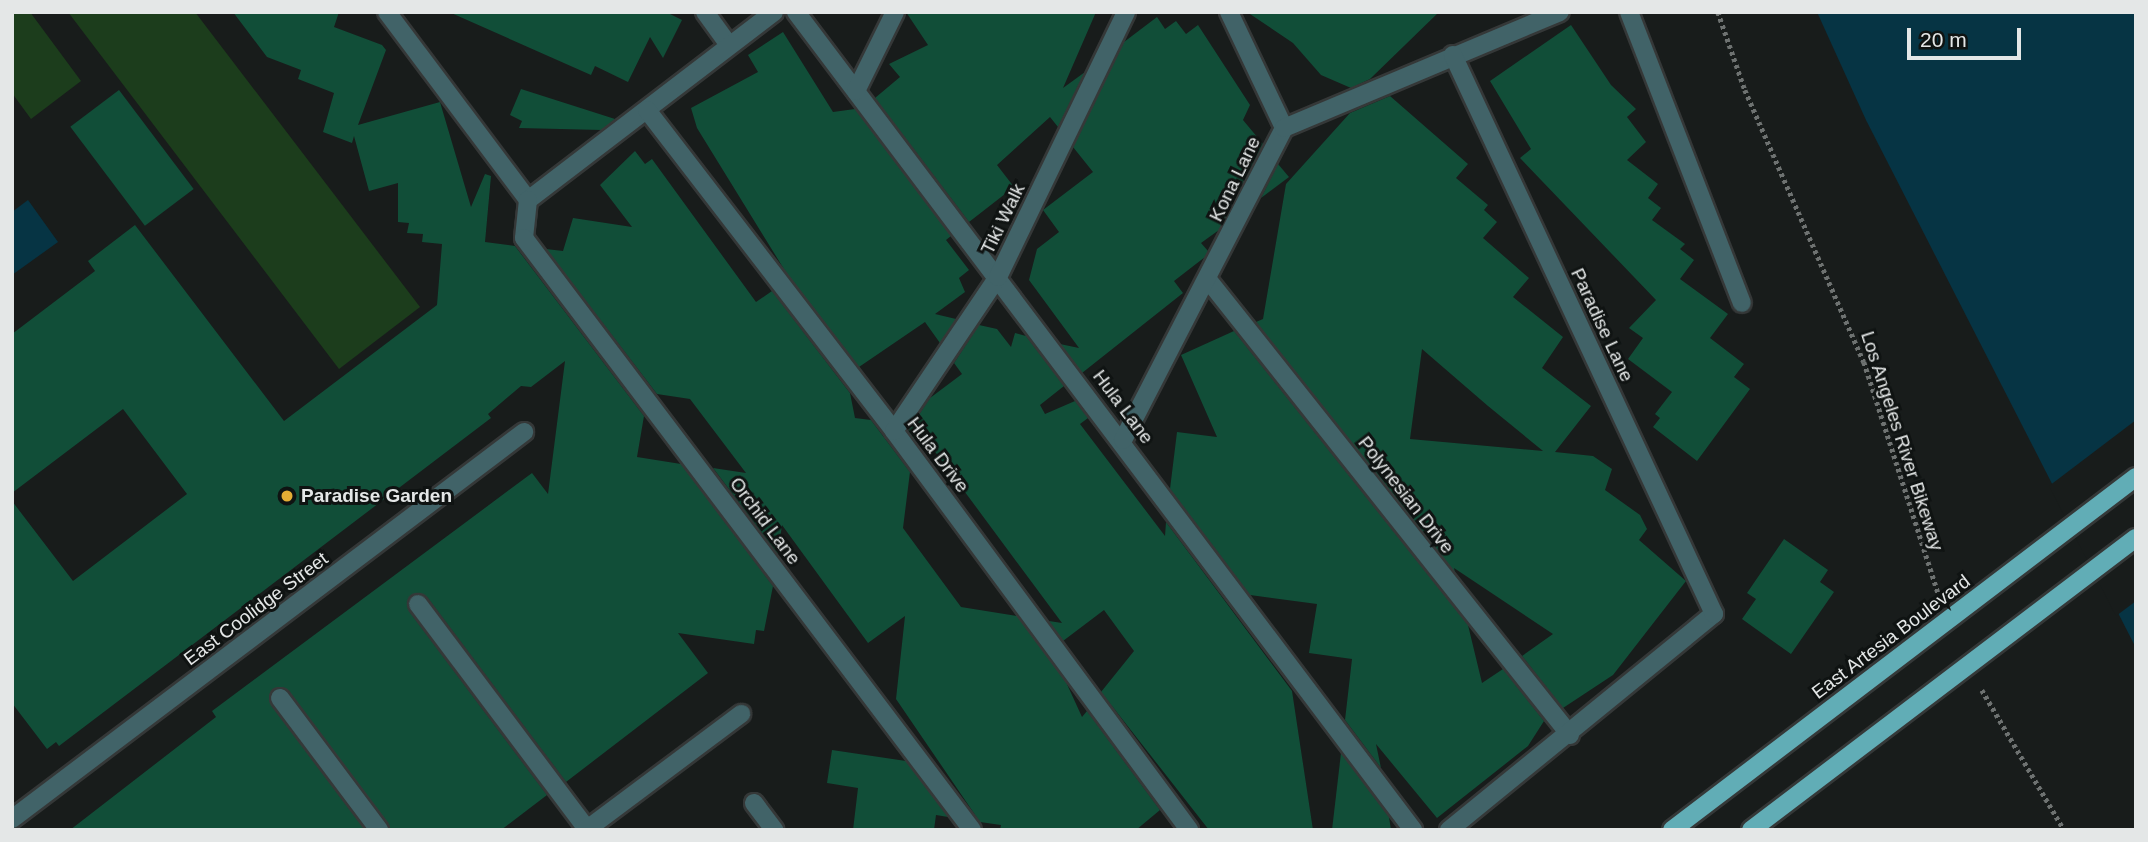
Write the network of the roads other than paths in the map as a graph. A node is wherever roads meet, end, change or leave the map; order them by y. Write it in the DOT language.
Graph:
graph roads {
  1 [pos="387,12"];
  2 [pos="705,12"];
  3 [pos="774,12"];
  4 [pos="796,12"];
  5 [pos="895,12"];
  6 [pos="1126,12"];
  7 [pos="1230,12"];
  8 [pos="1560,12"];
  9 [pos="1629,12"];
  10 [pos="729,45"];
  11 [pos="1453,55"];
  12 [pos="856,91"];
  13 [pos="648,110"];
  14 [pos="1284,128"];
  15 [pos="528,200"];
  16 [pos="998,277"];
  17 [pos="1209,281"];
  18 [pos="1742,303"];
  19 [pos="894,430"];
  20 [pos="524,432"];
  21 [pos="1123,440"];
  22 [pos="2136,477"];
  23 [pos="2136,538"];
  24 [pos="418,604"];
  25 [pos="280,698"];
  26 [pos="741,714"];
  27 [pos="1570,735"];
  28 [pos="754,803"];
  29 [pos="12,821"];
  30 [pos="587,829"];
  31 [pos="19,830"];
  32 [pos="379,830"];
  33 [pos="774,830"];
  34 [pos="972,830"];
  35 [pos="1189,830"];
  36 [pos="1413,830"];
  37 [pos="1449,830"];
  38 [pos="1672,830"];
  39 [pos="1751,830"];
  1 -- 15 [label="street"];
  2 -- 10 [label="street"];
  3 -- 10 [label="street"];
  4 -- 12 [label="street, Hula Lane"];
  5 -- 12 [label="street"];
  6 -- 16 [label="street, Tiki Walk"];
  7 -- 14 [label="street"];
  8 -- 11 [label="street, Kona Lane"];
  9 -- 18 [label="street"];
  10 -- 13 [label="street"];
  11 -- 14 [label="street, Kona Lane"];
  11 -- 27 [label="street, Paradise Lane"];
  12 -- 16 [label="street, Hula Lane"];
  13 -- 15 [label="street"];
  13 -- 19 [label="street, Hula Drive"];
  14 -- 17 [label="street, Kona Lane"];
  15 -- 34 [label="street, Orchid Lane"];
  16 -- 19 [label="street, Tiki Walk"];
  16 -- 21 [label="street, Hula Lane"];
  17 -- 21 [label="street, Kona Lane"];
  17 -- 27 [label="street, Polynesian Drive"];
  19 -- 35 [label="street, Hula Drive"];
  20 -- 29 [label="street, East Coolidge Street"];
  21 -- 36 [label="street, Hula Lane"];
  22 -- 38 [label="main road, East Artesia Boulevard, bridge"];
  23 -- 39 [label="main road, bridge"];
  24 -- 30 [label="street"];
  25 -- 32 [label="street"];
  26 -- 30 [label="street"];
  27 -- 37 [label="street"];
  28 -- 33 [label="street"];
  29 -- 31 [label="street"];
}
